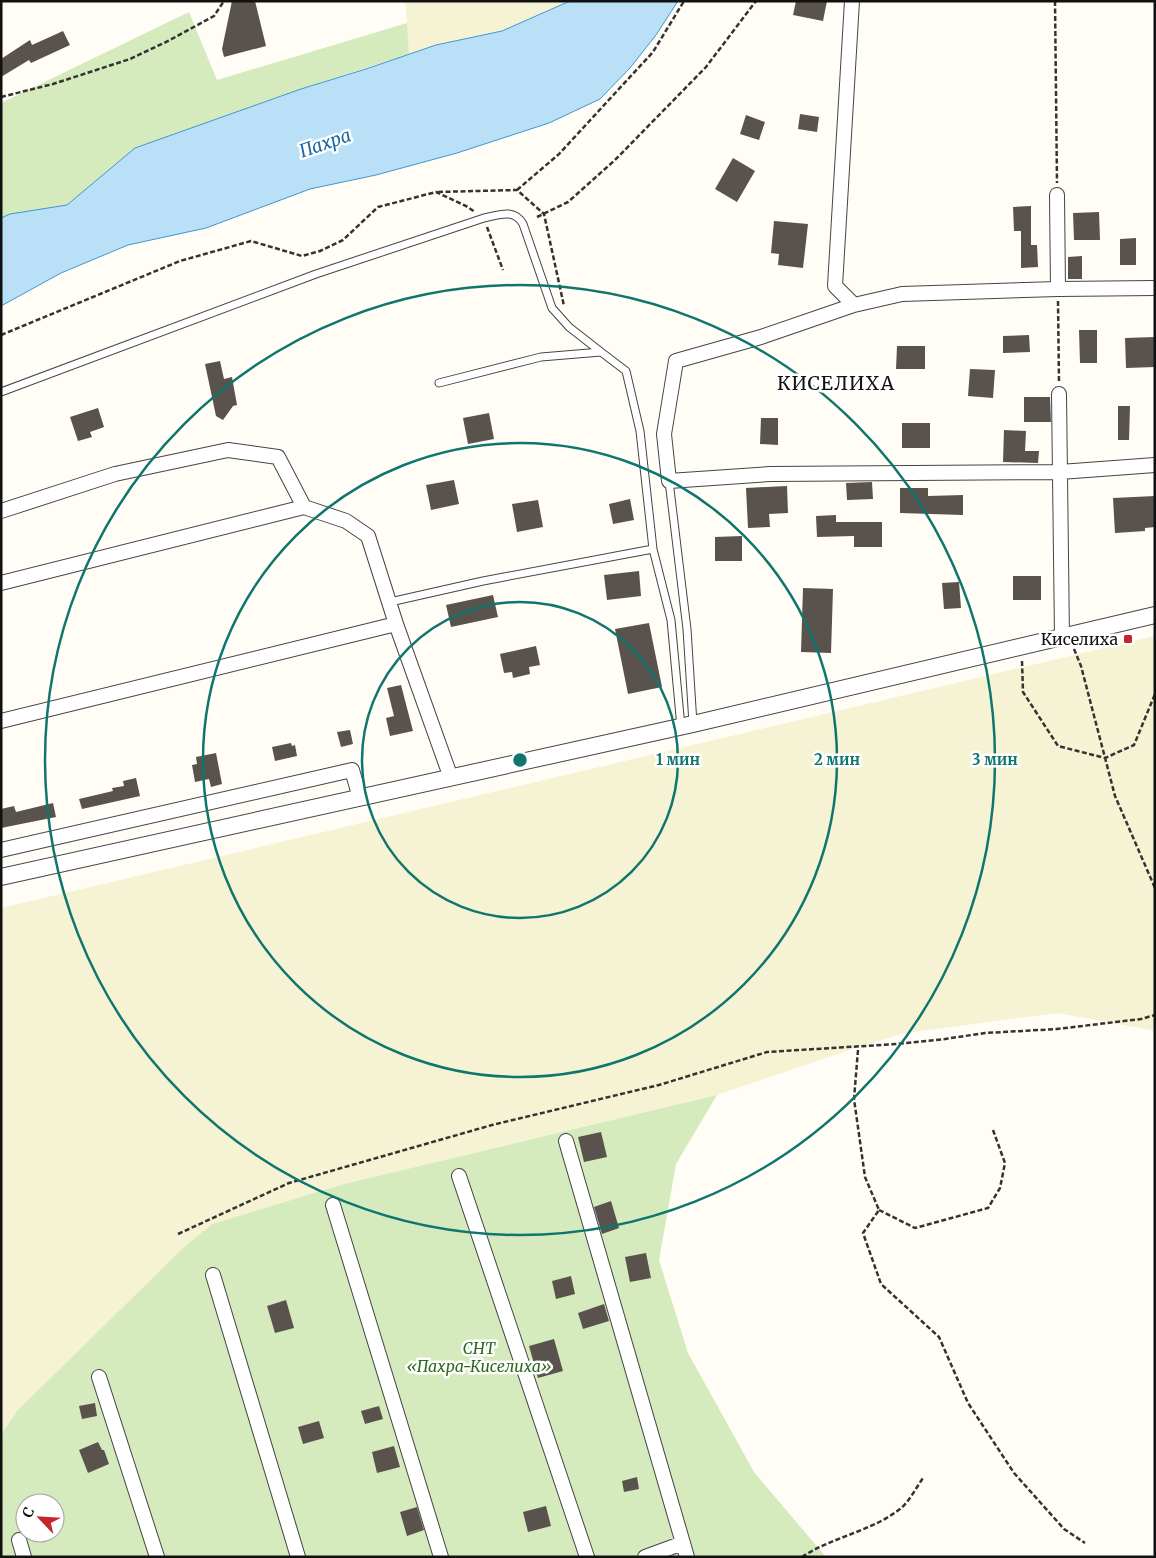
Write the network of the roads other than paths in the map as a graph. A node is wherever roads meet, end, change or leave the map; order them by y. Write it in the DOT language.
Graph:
graph roads {
  1 [pos="852,1"];
  2 [pos="1057,195"];
  3 [pos="1155,288"];
  4 [pos="1058,289"];
  5 [pos="854,305"];
  6 [pos="601,352"];
  7 [pos="439,383"];
  8 [pos="1,392"];
  9 [pos="1059,394"];
  10 [pos="1155,464"];
  11 [pos="1060,472"];
  12 [pos="669,481"];
  13 [pos="304,507"];
  14 [pos="1,511"];
  15 [pos="653,549"];
  16 [pos="1,583"];
  17 [pos="390,602"];
  18 [pos="1155,615"];
  19 [pos="396,624"];
  20 [pos="1065,636"];
  21 [pos="1,721"];
  22 [pos="687,726"];
  23 [pos="451,778"];
  24 [pos="360,798"];
  25 [pos="1,850"];
  26 [pos="1,877"];
  27 [pos="566,1141"];
  28 [pos="459,1176"];
  29 [pos="333,1205"];
  30 [pos="213,1275"];
  31 [pos="99,1377"];
  32 [pos="19,1543"];
  33 [pos="683,1543"];
  34 [pos="24,1557"];
  35 [pos="157,1557"];
  36 [pos="298,1557"];
  37 [pos="441,1557"];
  38 [pos="587,1557"];
  39 [pos="645,1557"];
  40 [pos="687,1557"];
  1 -- 5 [label="street"];
  2 -- 4 [label="street"];
  3 -- 4 [label="street"];
  4 -- 5 [label="street"];
  5 -- 12 [label="street"];
  6 -- 7 [label="lane"];
  6 -- 8 [label="lane"];
  6 -- 15 [label="lane"];
  9 -- 11 [label="street"];
  10 -- 11 [label="street"];
  11 -- 12 [label="street"];
  11 -- 20 [label="street"];
  12 -- 22 [label="lane"];
  13 -- 14 [label="street"];
  13 -- 16 [label="street"];
  13 -- 17 [label="street"];
  15 -- 17 [label="lane"];
  15 -- 22 [label="lane"];
  17 -- 19 [label="street"];
  18 -- 20 [label="street"];
  19 -- 21 [label="street"];
  19 -- 23 [label="street"];
  20 -- 22 [label="street"];
  22 -- 23 [label="street"];
  23 -- 24 [label="street"];
  24 -- 25 [label="street"];
  24 -- 26 [label="street"];
  27 -- 33 [label="street"];
  28 -- 38 [label="street"];
  29 -- 37 [label="street"];
  30 -- 36 [label="street"];
  31 -- 35 [label="street"];
  32 -- 34 [label="street"];
  33 -- 39 [label="street"];
  33 -- 40 [label="street"];
}
